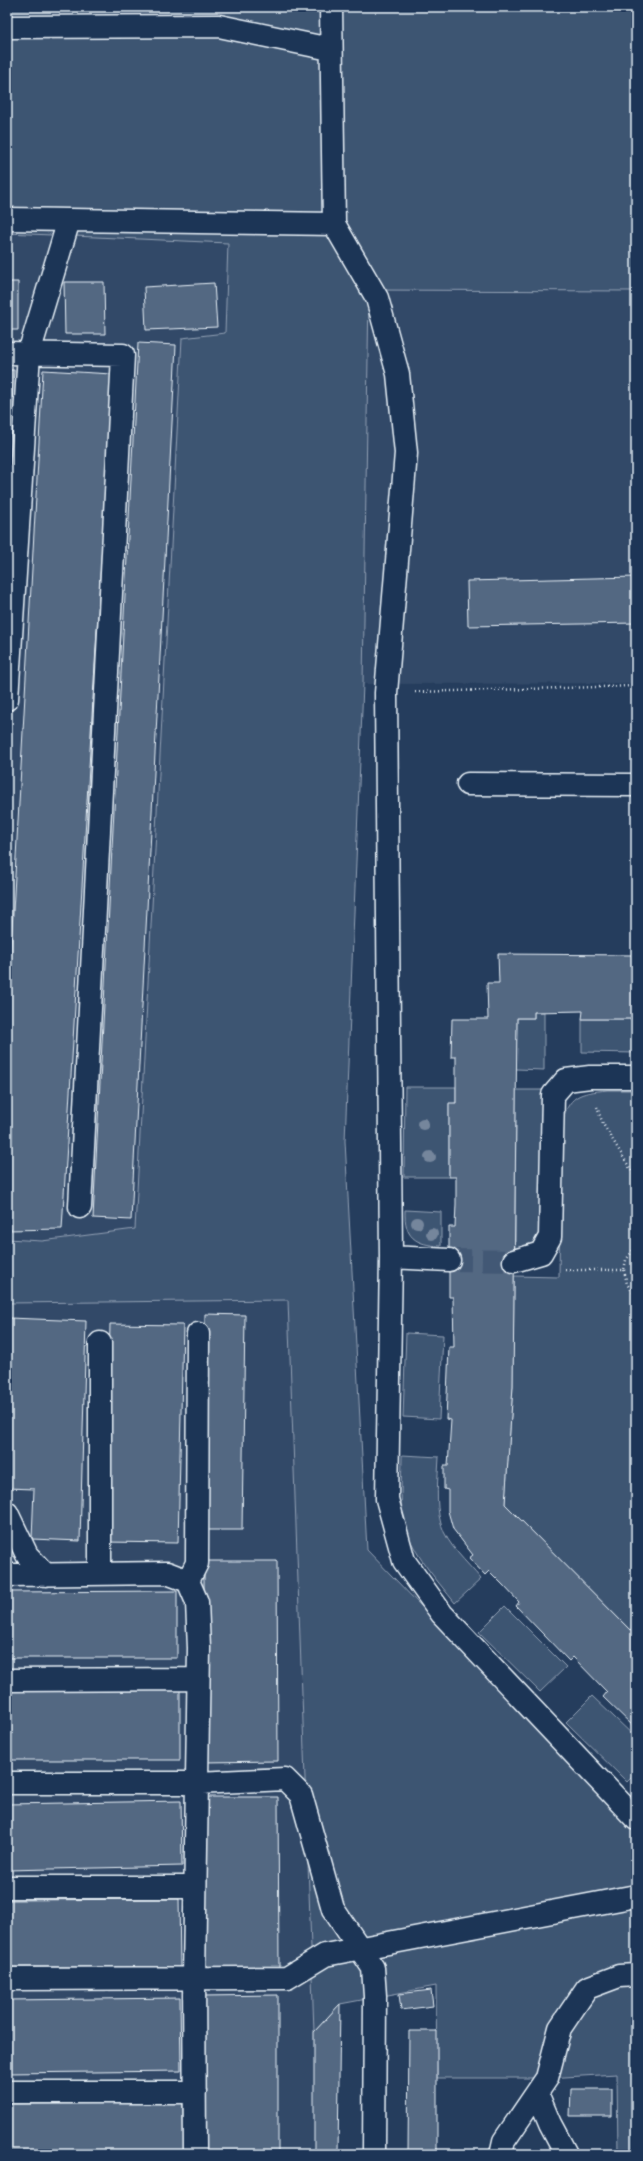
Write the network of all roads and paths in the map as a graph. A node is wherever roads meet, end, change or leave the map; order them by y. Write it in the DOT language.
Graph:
graph roads {
  1 [pos="331,7"];
  2 [pos="7,27"];
  3 [pos="330,49"];
  4 [pos="7,219"];
  5 [pos="69,220"];
  6 [pos="334,224"];
  7 [pos="7,353"];
  8 [pos="29,353"];
  9 [pos="636,686"];
  10 [pos="386,693"];
  11 [pos="7,698"];
  12 [pos="468,784"];
  13 [pos="636,785"];
  14 [pos="590,1077"];
  15 [pos="636,1077"];
  16 [pos="636,1178"];
  17 [pos="80,1207"];
  18 [pos="636,1246"];
  19 [pos="391,1257"];
  20 [pos="449,1260"];
  21 [pos="514,1261"];
  22 [pos="562,1270"];
  23 [pos="624,1270"];
  24 [pos="636,1296"];
  25 [pos="198,1334"];
  26 [pos="100,1343"];
  27 [pos="7,1514"];
  28 [pos="46,1574"];
  29 [pos="100,1574"];
  30 [pos="7,1575"];
  31 [pos="188,1581"];
  32 [pos="198,1679"];
  33 [pos="7,1680"];
  34 [pos="7,1783"];
  35 [pos="196,1783"];
  36 [pos="636,1819"];
  37 [pos="7,1887"];
  38 [pos="195,1887"];
  39 [pos="636,1896"];
  40 [pos="359,1949"];
  41 [pos="636,1975"];
  42 [pos="194,1978"];
  43 [pos="7,1979"];
  44 [pos="7,2092"];
  45 [pos="195,2092"];
  46 [pos="536,2093"];
  47 [pos="195,2154"];
  48 [pos="374,2154"];
  49 [pos="501,2154"];
  50 [pos="566,2154"];
  1 -- 3 [label="street"];
  2 -- 3 [label="street"];
  3 -- 6 [label="street"];
  4 -- 5 [label="street"];
  5 -- 6 [label="street"];
  5 -- 8 [label="street"];
  6 -- 10 [label="street"];
  7 -- 8 [label="street"];
  8 -- 11 [label="street"];
  8 -- 17 [label="street"];
  9 -- 10 [label="path"];
  10 -- 19 [label="street"];
  12 -- 13 [label="street"];
  14 -- 15 [label="street"];
  14 -- 16 [label="path"];
  14 -- 21 [label="street"];
  18 -- 23 [label="path"];
  19 -- 20 [label="street"];
  19 -- 36 [label="street"];
  22 -- 23 [label="path"];
  23 -- 24 [label="path"];
  25 -- 31 [label="street"];
  26 -- 29 [label="street"];
  27 -- 28 [label="street"];
  28 -- 29 [label="street"];
  28 -- 30 [label="street"];
  29 -- 31 [label="street"];
  31 -- 32 [label="street"];
  32 -- 33 [label="street"];
  32 -- 35 [label="street"];
  34 -- 35 [label="street"];
  35 -- 38 [label="street"];
  35 -- 40 [label="street"];
  37 -- 38 [label="street"];
  38 -- 42 [label="street"];
  39 -- 40 [label="street"];
  40 -- 42 [label="street"];
  40 -- 48 [label="street"];
  41 -- 46 [label="street"];
  42 -- 43 [label="street"];
  42 -- 45 [label="street"];
  44 -- 45 [label="street"];
  45 -- 47 [label="street"];
  46 -- 49 [label="street"];
  46 -- 50 [label="street"];
}
